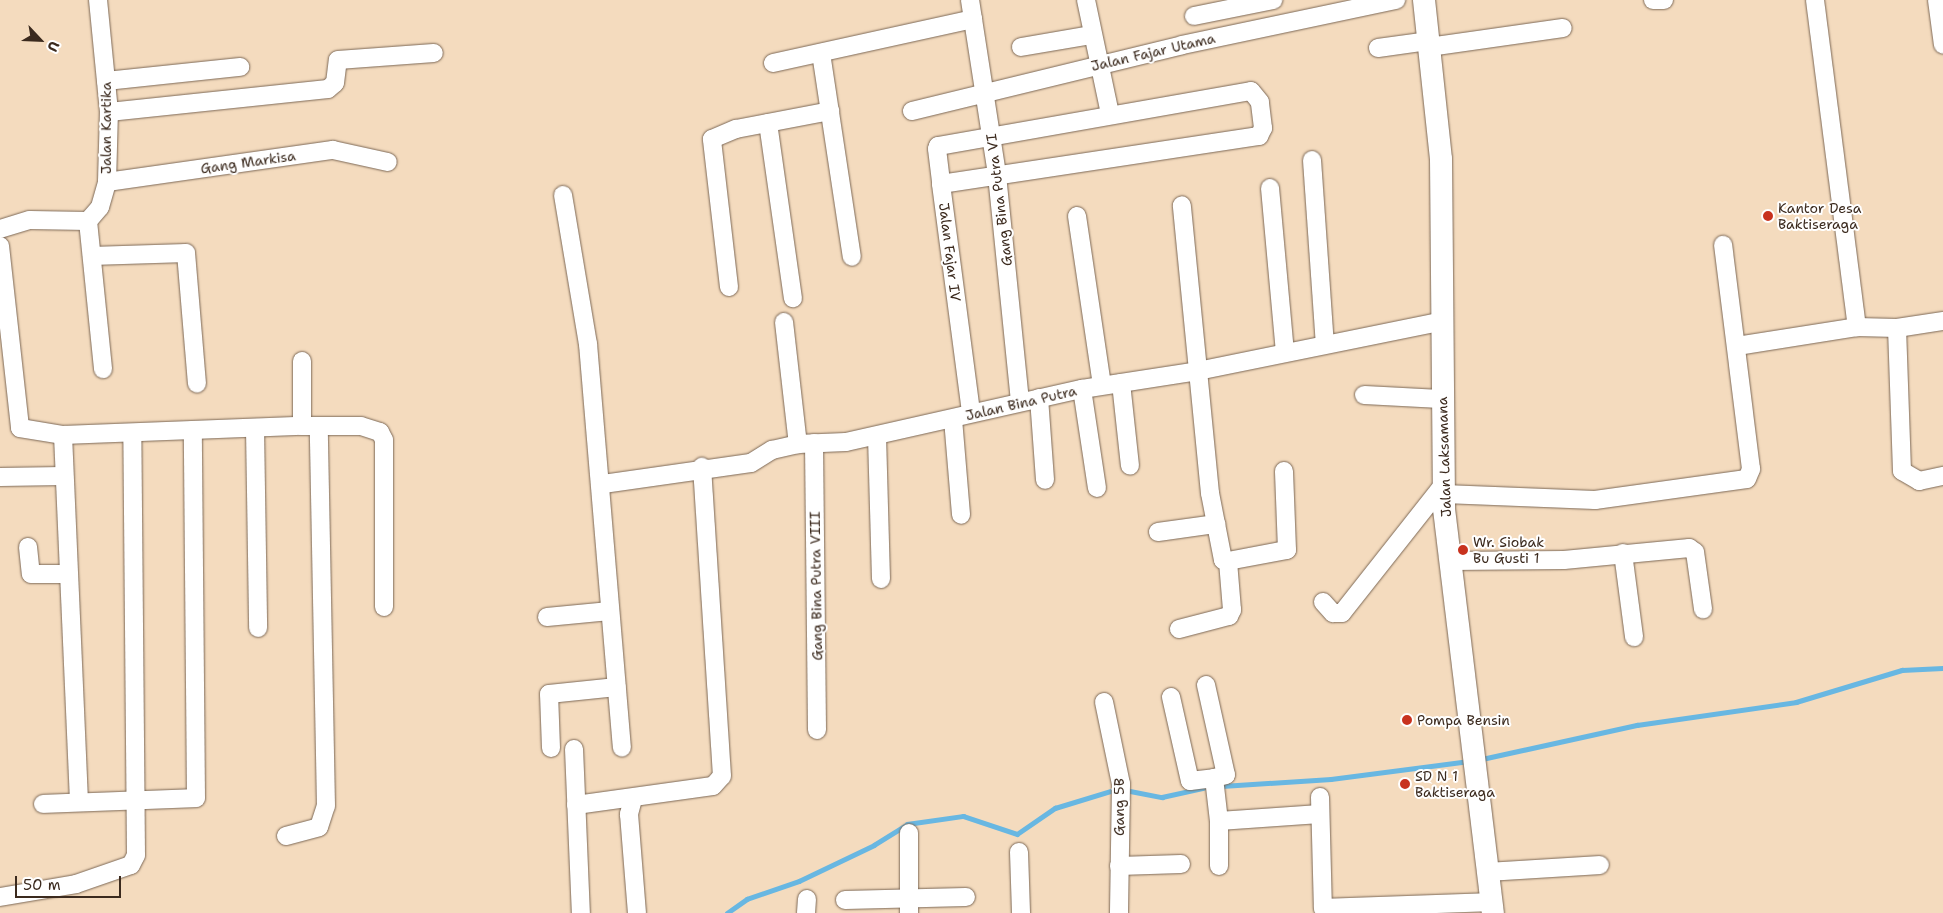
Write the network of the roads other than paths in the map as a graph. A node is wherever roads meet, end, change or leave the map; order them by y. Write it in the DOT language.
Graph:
graph roads {
  1 [pos="98,0"];
  2 [pos="970,0"];
  3 [pos="1086,0"];
  4 [pos="1273,0"];
  5 [pos="1396,0"];
  6 [pos="1424,0"];
  7 [pos="1652,0"];
  8 [pos="1664,0"];
  9 [pos="1815,0"];
  10 [pos="1937,0"];
  11 [pos="1310,8"];
  12 [pos="1194,16"];
  13 [pos="973,18"];
  14 [pos="1564,28"];
  15 [pos="1092,35"];
  16 [pos="1428,44"];
  17 [pos="1943,46"];
  18 [pos="1021,47"];
  19 [pos="1378,48"];
  20 [pos="434,52"];
  21 [pos="822,53"];
  22 [pos="772,63"];
  23 [pos="1100,65"];
  24 [pos="240,67"];
  25 [pos="106,81"];
  26 [pos="983,91"];
  27 [pos="830,111"];
  28 [pos="912,111"];
  29 [pos="109,112"];
  30 [pos="1110,114"];
  31 [pos="768,122"];
  32 [pos="992,135"];
  33 [pos="1312,160"];
  34 [pos="388,162"];
  35 [pos="997,175"];
  36 [pos="107,182"];
  37 [pos="941,184"];
  38 [pos="1270,188"];
  39 [pos="563,196"];
  40 [pos="1182,205"];
  41 [pos="1077,216"];
  42 [pos="88,221"];
  43 [pos="0,229"];
  44 [pos="1723,245"];
  45 [pos="0,246"];
  46 [pos="92,256"];
  47 [pos="852,257"];
  48 [pos="729,288"];
  49 [pos="793,298"];
  50 [pos="1442,321"];
  51 [pos="1943,321"];
  52 [pos="784,322"];
  53 [pos="1857,327"];
  54 [pos="1896,328"];
  55 [pos="1325,344"];
  56 [pos="1736,346"];
  57 [pos="1285,352"];
  58 [pos="302,361"];
  59 [pos="103,369"];
  60 [pos="1198,370"];
  61 [pos="1121,382"];
  62 [pos="197,384"];
  63 [pos="1102,385"];
  64 [pos="1082,389"];
  65 [pos="1364,395"];
  66 [pos="1039,398"];
  67 [pos="1441,399"];
  68 [pos="1020,401"];
  69 [pos="971,412"];
  70 [pos="953,419"];
  71 [pos="311,426"];
  72 [pos="255,428"];
  73 [pos="193,430"];
  74 [pos="132,433"];
  75 [pos="63,435"];
  76 [pos="877,436"];
  77 [pos="806,444"];
  78 [pos="1130,466"];
  79 [pos="702,467"];
  80 [pos="1284,471"];
  81 [pos="63,476"];
  82 [pos="1943,476"];
  83 [pos="0,477"];
  84 [pos="1045,480"];
  85 [pos="603,484"];
  86 [pos="1096,488"];
  87 [pos="1444,490"];
  88 [pos="961,515"];
  89 [pos="1216,524"];
  90 [pos="1158,532"];
  91 [pos="28,547"];
  92 [pos="1624,552"];
  93 [pos="1228,561"];
  94 [pos="1451,561"];
  95 [pos="68,574"];
  96 [pos="881,579"];
  97 [pos="1324,602"];
  98 [pos="384,607"];
  99 [pos="1703,609"];
  100 [pos="610,611"];
  101 [pos="547,617"];
  102 [pos="258,628"];
  103 [pos="1179,629"];
  104 [pos="1634,637"];
  105 [pos="1206,685"];
  106 [pos="617,687"];
  107 [pos="1171,697"];
  108 [pos="1104,702"];
  109 [pos="817,730"];
  110 [pos="551,748"];
  111 [pos="622,748"];
  112 [pos="574,749"];
  113 [pos="1214,778"];
  114 [pos="633,799"];
  115 [pos="79,801"];
  116 [pos="133,801"];
  117 [pos="43,804"];
  118 [pos="576,805"];
  119 [pos="1219,821"];
  120 [pos="909,833"];
  121 [pos="286,836"];
  122 [pos="1019,852"];
  123 [pos="1181,864"];
  124 [pos="1600,865"];
  125 [pos="1119,866"];
  126 [pos="1220,866"];
  127 [pos="1488,872"];
  128 [pos="0,897"];
  129 [pos="966,897"];
  130 [pos="845,900"];
  131 [pos="909,906"];
  132 [pos="1492,907"];
  133 [pos="1337,911"];
  134 [pos="581,913"];
  135 [pos="637,913"];
  136 [pos="1021,913"];
  137 [pos="1119,913"];
  1 -- 25 [label="street, Jalan Kartika"];
  2 -- 13 [label="street, Gang Bina Putra VI"];
  3 -- 15 [label="street"];
  4 -- 12 [label="street"];
  5 -- 11 [label="street, Jalan Fajar Utama"];
  6 -- 16 [label="main road, Jalan Laksamana"];
  7 -- 8 [label="street"];
  9 -- 53 [label="street"];
  10 -- 17 [label="street"];
  11 -- 23 [label="street, Jalan Fajar Utama"];
  13 -- 21 [label="street"];
  13 -- 26 [label="street, Gang Bina Putra VI"];
  14 -- 16 [label="street"];
  15 -- 18 [label="street"];
  15 -- 23 [label="street"];
  16 -- 19 [label="street"];
  16 -- 50 [label="main road, Jalan Laksamana"];
  20 -- 29 [label="street"];
  21 -- 22 [label="street"];
  21 -- 27 [label="street"];
  23 -- 26 [label="street, Jalan Fajar Utama"];
  23 -- 30 [label="street"];
  24 -- 25 [label="street"];
  25 -- 29 [label="street, Jalan Kartika"];
  26 -- 28 [label="street, Jalan Fajar Utama"];
  26 -- 32 [label="street, Gang Bina Putra VI"];
  27 -- 31 [label="street"];
  27 -- 47 [label="street"];
  29 -- 36 [label="street, Jalan Kartika"];
  30 -- 32 [label="street"];
  30 -- 35 [label="street"];
  31 -- 48 [label="street"];
  31 -- 49 [label="street"];
  32 -- 35 [label="street, Gang Bina Putra VI"];
  32 -- 37 [label="street, Jalan Fajar IV"];
  33 -- 55 [label="street"];
  34 -- 36 [label="street, Gang Markisa"];
  35 -- 37 [label="street"];
  35 -- 68 [label="street, Gang Bina Putra VI"];
  36 -- 42 [label="street, Jalan Kartika"];
  37 -- 69 [label="street, Jalan Fajar IV"];
  38 -- 57 [label="street"];
  39 -- 85 [label="street"];
  40 -- 60 [label="street"];
  41 -- 63 [label="street"];
  42 -- 43 [label="street"];
  42 -- 46 [label="street"];
  44 -- 56 [label="street"];
  45 -- 75 [label="street"];
  46 -- 59 [label="street"];
  46 -- 62 [label="street"];
  50 -- 55 [label="street, Jalan Bina Putra"];
  50 -- 67 [label="main road, Jalan Laksamana"];
  51 -- 54 [label="street"];
  52 -- 77 [label="street, Gang Bina Putra VIII"];
  53 -- 54 [label="street"];
  53 -- 56 [label="street"];
  54 -- 82 [label="street"];
  55 -- 57 [label="street, Jalan Bina Putra"];
  56 -- 87 [label="street"];
  57 -- 60 [label="street, Jalan Bina Putra"];
  58 -- 71 [label="street"];
  60 -- 61 [label="street, Jalan Bina Putra"];
  60 -- 89 [label="street"];
  61 -- 63 [label="street, Jalan Bina Putra"];
  61 -- 78 [label="street"];
  63 -- 64 [label="street, Jalan Bina Putra"];
  64 -- 66 [label="street, Jalan Bina Putra"];
  64 -- 86 [label="street"];
  65 -- 67 [label="street"];
  66 -- 68 [label="street, Jalan Bina Putra"];
  66 -- 84 [label="street"];
  67 -- 87 [label="main road, Jalan Laksamana"];
  68 -- 69 [label="street, Jalan Bina Putra"];
  69 -- 70 [label="street, Jalan Bina Putra"];
  70 -- 76 [label="street, Jalan Bina Putra"];
  70 -- 88 [label="street"];
  71 -- 72 [label="street"];
  71 -- 98 [label="street"];
  71 -- 121 [label="street"];
  72 -- 73 [label="street"];
  72 -- 102 [label="street"];
  73 -- 74 [label="street"];
  73 -- 116 [label="street"];
  74 -- 75 [label="street"];
  74 -- 116 [label="street"];
  75 -- 81 [label="street"];
  76 -- 77 [label="street, Jalan Bina Putra"];
  76 -- 96 [label="street"];
  77 -- 79 [label="street, Jalan Bina Putra"];
  77 -- 109 [label="street, Gang Bina Putra VIII"];
  79 -- 85 [label="street, Jalan Bina Putra"];
  79 -- 114 [label="street"];
  80 -- 93 [label="street"];
  81 -- 83 [label="street"];
  81 -- 95 [label="street"];
  85 -- 100 [label="street"];
  87 -- 94 [label="main road, Jalan Laksamana"];
  87 -- 97 [label="street"];
  89 -- 90 [label="street"];
  89 -- 93 [label="street"];
  91 -- 95 [label="street"];
  92 -- 94 [label="street"];
  92 -- 99 [label="street"];
  92 -- 104 [label="street"];
  93 -- 103 [label="street"];
  94 -- 127 [label="main road, Jalan Laksamana"];
  95 -- 115 [label="street"];
  100 -- 101 [label="street"];
  100 -- 106 [label="street"];
  105 -- 113 [label="street"];
  106 -- 110 [label="street"];
  106 -- 111 [label="street"];
  107 -- 113 [label="street"];
  108 -- 125 [label="street, Gang 5B"];
  112 -- 118 [label="street"];
  113 -- 119 [label="street"];
  114 -- 118 [label="street"];
  114 -- 135 [label="street"];
  115 -- 116 [label="street"];
  115 -- 117 [label="street"];
  116 -- 128 [label="street"];
  118 -- 134 [label="street"];
  119 -- 126 [label="street"];
  119 -- 133 [label="street"];
  120 -- 131 [label="street"];
  122 -- 136 [label="street"];
  123 -- 125 [label="street"];
  124 -- 127 [label="street"];
  125 -- 137 [label="street, Gang 5B"];
  127 -- 132 [label="main road, Jalan Laksamana"];
  129 -- 131 [label="street"];
  130 -- 131 [label="street"];
  132 -- 133 [label="street"];
}
